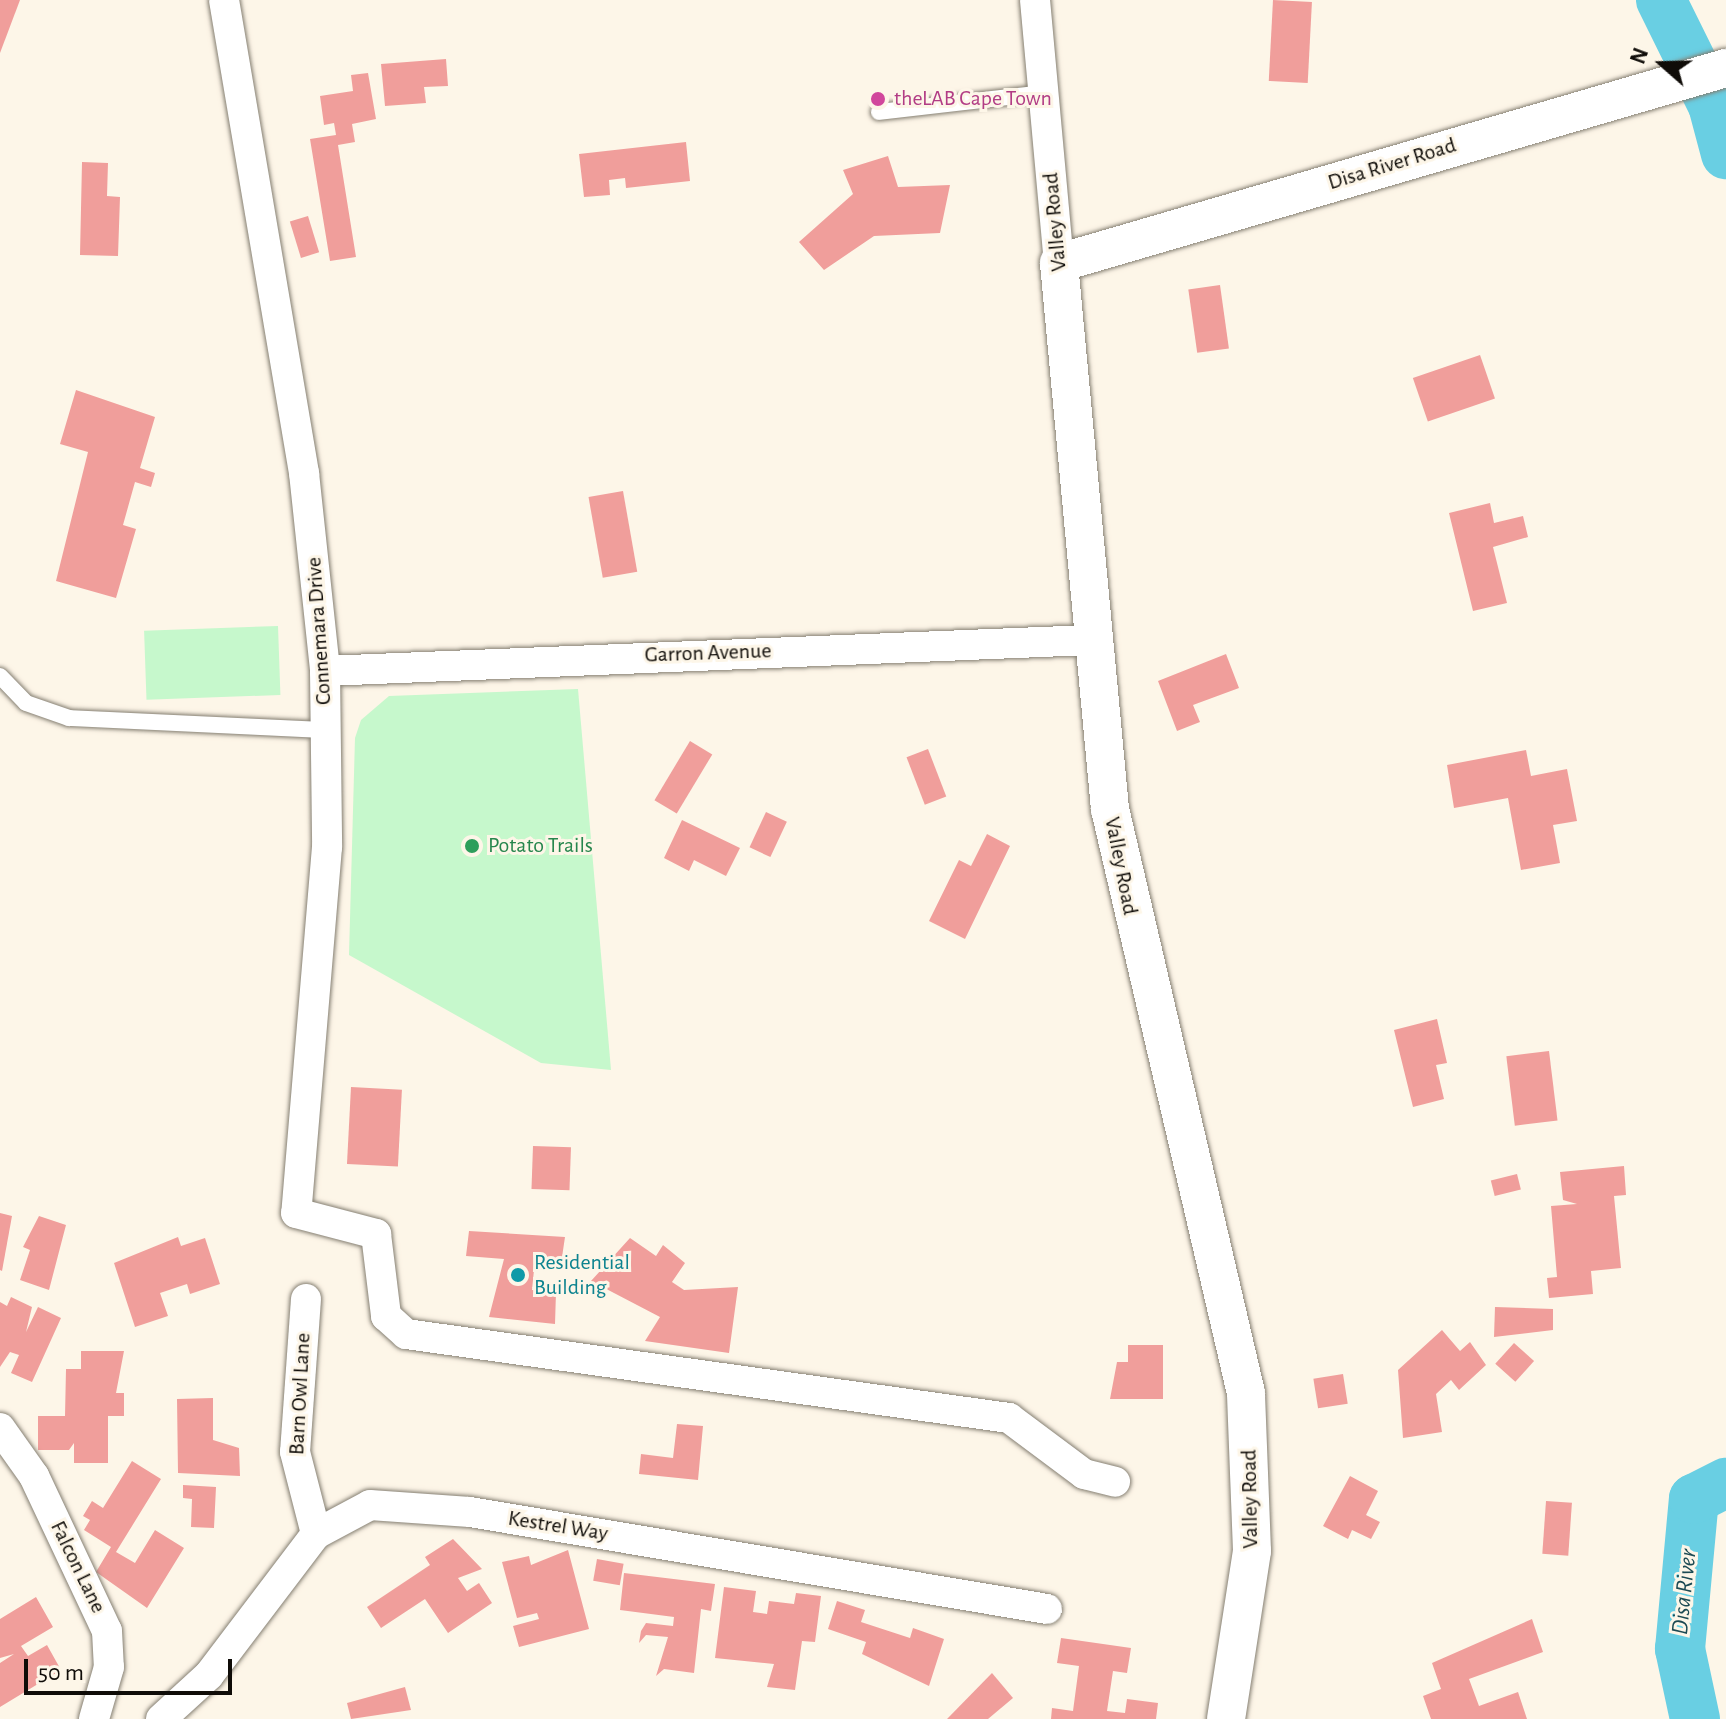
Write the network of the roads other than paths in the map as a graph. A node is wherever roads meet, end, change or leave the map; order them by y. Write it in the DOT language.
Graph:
graph roads {
  1 [pos="224,0"];
  2 [pos="1035,0"];
  3 [pos="1722,69"];
  4 [pos="1043,93"];
  5 [pos="879,112"];
  6 [pos="1059,263"];
  7 [pos="1091,640"];
  8 [pos="325,671"];
  9 [pos="0,676"];
  10 [pos="326,730"];
  11 [pos="306,1299"];
  12 [pos="0,1428"];
  13 [pos="1115,1482"];
  14 [pos="316,1534"];
  15 [pos="1047,1609"];
  16 [pos="94,1719"];
  17 [pos="161,1719"];
  18 [pos="1226,1719"];
  1 -- 8 [label="street, Connemara Drive"];
  2 -- 4 [label="street, Valley Road"];
  3 -- 6 [label="street, Disa River Road"];
  4 -- 5 [label="lane"];
  4 -- 6 [label="street, Valley Road"];
  6 -- 7 [label="street, Valley Road"];
  7 -- 8 [label="street, Garron Avenue"];
  7 -- 18 [label="street, Valley Road"];
  8 -- 10 [label="street, Connemara Drive"];
  9 -- 10 [label="lane"];
  10 -- 13 [label="street, Connemara Drive"];
  11 -- 14 [label="street, Barn Owl Lane"];
  12 -- 16 [label="street, Falcon Lane"];
  14 -- 15 [label="street, Kestrel Way"];
  14 -- 17 [label="street, Kestrel Way"];
}
